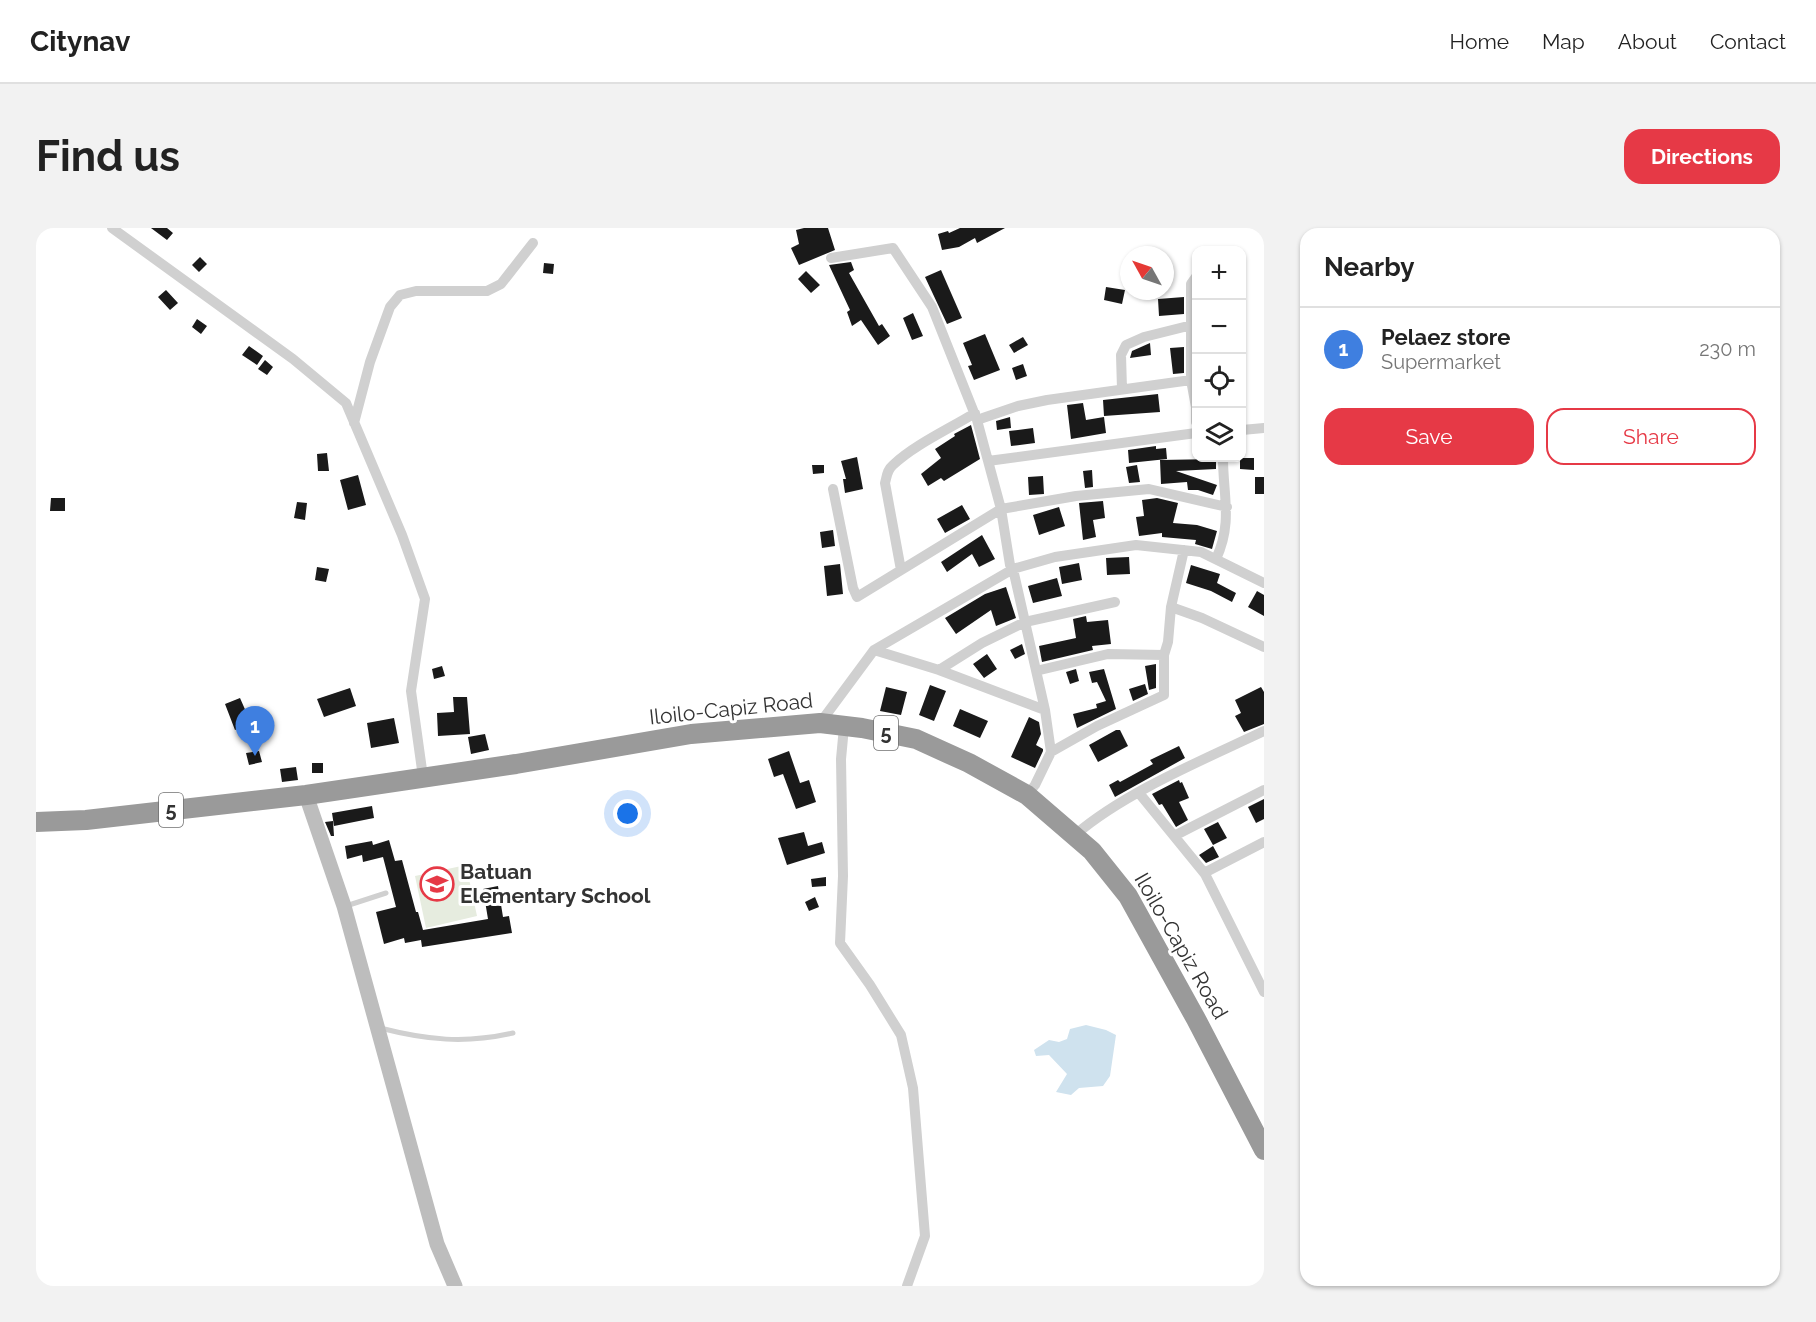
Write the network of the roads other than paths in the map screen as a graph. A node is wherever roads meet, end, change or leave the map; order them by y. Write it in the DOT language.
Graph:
graph roads {
  1 [pos="112,228"];
  2 [pos="533,243"];
  3 [pos="831,258"];
  4 [pos="1192,283"];
  5 [pos="1192,325"];
  6 [pos="1191,380"];
  7 [pos="1122,389"];
  8 [pos="1196,408"];
  9 [pos="976,417"];
  10 [pos="354,423"];
  11 [pos="1264,428"];
  12 [pos="1246,430"];
  13 [pos="1192,434"];
  14 [pos="988,461"];
  15 [pos="1223,462"];
  16 [pos="833,489"];
  17 [pos="1227,507"];
  18 [pos="1001,510"];
  19 [pos="1184,550"];
  20 [pos="1216,559"];
  21 [pos="1013,569"];
  22 [pos="902,570"];
  23 [pos="1264,583"];
  24 [pos="1116,602"];
  25 [pos="1171,607"];
  26 [pos="1025,622"];
  27 [pos="1264,646"];
  28 [pos="874,650"];
  29 [pos="1164,655"];
  30 [pos="1036,669"];
  31 [pos="939,670"];
  32 [pos="1045,710"];
  33 [pos="820,723"];
  34 [pos="844,727"];
  35 [pos="1264,732"];
  36 [pos="1051,752"];
  37 [pos="423,777"];
  38 [pos="1264,790"];
  39 [pos="1139,793"];
  40 [pos="306,795"];
  41 [pos="1026,795"];
  42 [pos="36,822"];
  43 [pos="1075,835"];
  44 [pos="1174,836"];
  45 [pos="1264,842"];
  46 [pos="1204,873"];
  47 [pos="386,893"];
  48 [pos="344,906"];
  49 [pos="1264,992"];
  50 [pos="378,1027"];
  51 [pos="513,1033"];
  52 [pos="1264,1150"];
  53 [pos="455,1286"];
  54 [pos="907,1286"];
  1 -- 10 [label="street"];
  2 -- 10 [label="street"];
  3 -- 9 [label="street"];
  4 -- 5 [label="street"];
  5 -- 6 [label="street"];
  5 -- 7 [label="street"];
  6 -- 7 [label="street"];
  6 -- 8 [label="street"];
  7 -- 9 [label="street"];
  9 -- 14 [label="street"];
  9 -- 22 [label="street"];
  10 -- 37 [label="street"];
  11 -- 12 [label="street"];
  13 -- 14 [label="street"];
  14 -- 18 [label="street"];
  15 -- 17 [label="street"];
  16 -- 22 [label="street"];
  17 -- 18 [label="street"];
  17 -- 20 [label="street"];
  18 -- 21 [label="street"];
  18 -- 22 [label="street"];
  19 -- 20 [label="street"];
  19 -- 21 [label="street"];
  19 -- 25 [label="street"];
  20 -- 23 [label="street"];
  21 -- 26 [label="street"];
  21 -- 28 [label="street"];
  24 -- 26 [label="street"];
  25 -- 27 [label="street"];
  25 -- 29 [label="street"];
  26 -- 30 [label="street"];
  26 -- 31 [label="street"];
  28 -- 31 [label="street"];
  28 -- 33 [label="street"];
  29 -- 30 [label="street"];
  29 -- 36 [label="street"];
  30 -- 32 [label="street"];
  31 -- 32 [label="street"];
  32 -- 36 [label="street"];
  33 -- 34 [label="highway, Iloilo-Capiz Road / 5"];
  33 -- 37 [label="highway, Iloilo-Capiz Road / 5"];
  34 -- 41 [label="highway, Iloilo-Capiz Road / 5"];
  34 -- 54 [label="street"];
  35 -- 39 [label="street"];
  36 -- 41 [label="street"];
  37 -- 40 [label="highway, Iloilo-Capiz Road / 5"];
  38 -- 44 [label="street"];
  39 -- 43 [label="street"];
  39 -- 44 [label="street"];
  40 -- 42 [label="highway, Iloilo-Capiz Road / 5"];
  40 -- 48 [label="street"];
  41 -- 43 [label="highway, Iloilo-Capiz Road / 5"];
  43 -- 52 [label="highway, Iloilo-Capiz Road / 5"];
  44 -- 46 [label="street"];
  45 -- 46 [label="street"];
  46 -- 49 [label="street"];
  47 -- 48 [label="lane"];
  48 -- 50 [label="street"];
  50 -- 51 [label="lane"];
  50 -- 53 [label="street"];
}
